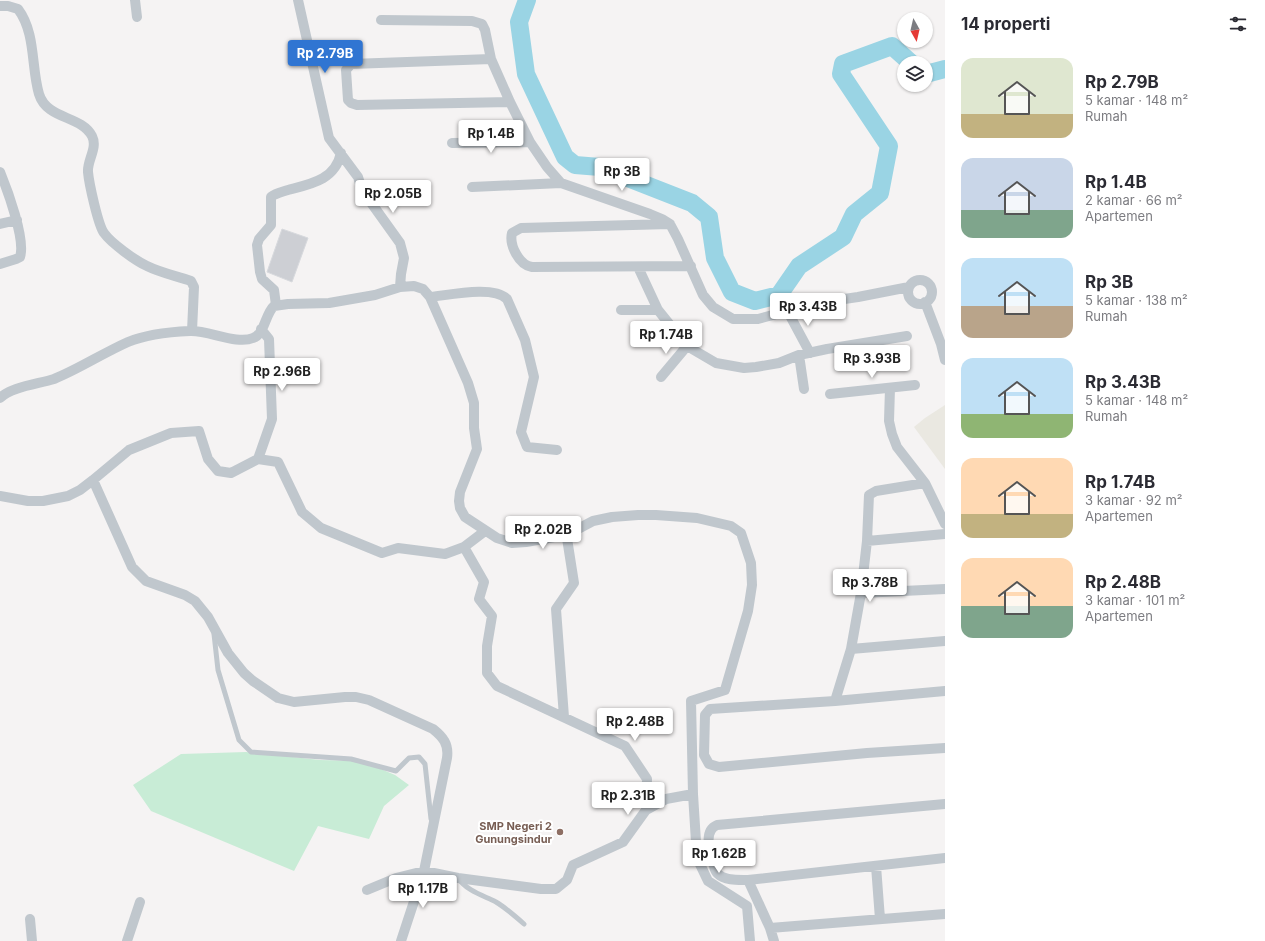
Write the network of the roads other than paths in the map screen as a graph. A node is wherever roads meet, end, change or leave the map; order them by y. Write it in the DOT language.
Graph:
graph roads {
  1 [pos="135,0"];
  2 [pos="298,0"];
  3 [pos="0,6"];
  4 [pos="137,17"];
  5 [pos="381,20"];
  6 [pos="491,59"];
  7 [pos="510,102"];
  8 [pos="530,142"];
  9 [pos="452,143"];
  10 [pos="341,153"];
  11 [pos="0,172"];
  12 [pos="2,183"];
  13 [pos="561,183"];
  14 [pos="472,187"];
  15 [pos="17,220"];
  16 [pos="0,224"];
  17 [pos="670,224"];
  18 [pos="0,264"];
  19 [pos="691,266"];
  20 [pos="638,267"];
  21 [pos="400,287"];
  22 [pos="909,287"];
  23 [pos="430,297"];
  24 [pos="926,302"];
  25 [pos="276,305"];
  26 [pos="621,310"];
  27 [pos="658,310"];
  28 [pos="788,312"];
  29 [pos="262,329"];
  30 [pos="192,331"];
  31 [pos="907,336"];
  32 [pos="687,346"];
  33 [pos="810,353"];
  34 [pos="799,355"];
  35 [pos="945,360"];
  36 [pos="661,377"];
  37 [pos="915,385"];
  38 [pos="890,388"];
  39 [pos="804,389"];
  40 [pos="830,394"];
  41 [pos="0,398"];
  42 [pos="557,450"];
  43 [pos="258,458"];
  44 [pos="93,480"];
  45 [pos="925,483"];
  46 [pos="0,496"];
  47 [pos="945,524"];
  48 [pos="485,531"];
  49 [pos="566,532"];
  50 [pos="945,534"];
  51 [pos="867,541"];
  52 [pos="464,547"];
  53 [pos="945,589"];
  54 [pos="861,593"];
  55 [pos="214,627"];
  56 [pos="945,641"];
  57 [pos="851,649"];
  58 [pos="945,691"];
  59 [pos="835,701"];
  60 [pos="564,717"];
  61 [pos="945,748"];
  62 [pos="693,794"];
  63 [pos="945,804"];
  64 [pos="646,810"];
  65 [pos="432,828"];
  66 [pos="945,858"];
  67 [pos="876,866"];
  68 [pos="424,871"];
  69 [pos="458,878"];
  70 [pos="748,880"];
  71 [pos="367,890"];
  72 [pos="140,902"];
  73 [pos="945,914"];
  74 [pos="30,919"];
  75 [pos="880,919"];
  76 [pos="524,924"];
  77 [pos="770,928"];
  78 [pos="32,941"];
  79 [pos="127,941"];
  80 [pos="402,941"];
  81 [pos="750,941"];
  82 [pos="774,941"];
  1 -- 4 [label="street"];
  2 -- 10 [label="street"];
  3 -- 30 [label="street"];
  5 -- 6 [label="street"];
  6 -- 7 [label="street"];
  6 -- 7 [label="street"];
  7 -- 8 [label="street"];
  8 -- 9 [label="street"];
  8 -- 13 [label="street"];
  10 -- 21 [label="street"];
  10 -- 25 [label="street"];
  11 -- 12 [label="street"];
  12 -- 15 [label="street"];
  13 -- 14 [label="street"];
  13 -- 17 [label="street"];
  15 -- 16 [label="street"];
  15 -- 18 [label="street"];
  17 -- 19 [label="street"];
  17 -- 20 [label="street"];
  19 -- 20 [label="street"];
  19 -- 28 [label="street"];
  20 -- 27 [label="street"];
  21 -- 23 [label="street"];
  21 -- 25 [label="street"];
  22 -- 24 [label="street"];
  22 -- 24 [label="street"];
  22 -- 28 [label="street"];
  23 -- 42 [label="street"];
  23 -- 48 [label="street"];
  24 -- 35 [label="street"];
  25 -- 29 [label="street"];
  26 -- 27 [label="street"];
  27 -- 32 [label="street"];
  28 -- 33 [label="street"];
  29 -- 30 [label="street"];
  29 -- 43 [label="street"];
  30 -- 41 [label="street"];
  31 -- 33 [label="street"];
  32 -- 34 [label="street"];
  32 -- 36 [label="street"];
  33 -- 34 [label="street"];
  34 -- 39 [label="street"];
  37 -- 38 [label="street"];
  38 -- 40 [label="street"];
  38 -- 45 [label="street"];
  43 -- 44 [label="street"];
  43 -- 52 [label="street"];
  44 -- 46 [label="street"];
  44 -- 55 [label="street"];
  45 -- 47 [label="street"];
  45 -- 51 [label="street"];
  48 -- 49 [label="street"];
  48 -- 52 [label="street"];
  49 -- 60 [label="street"];
  49 -- 62 [label="street"];
  50 -- 51 [label="street"];
  51 -- 54 [label="street"];
  52 -- 60 [label="street"];
  53 -- 54 [label="street"];
  54 -- 57 [label="street"];
  55 -- 65 [label="street"];
  55 -- 65 [label="lane"];
  56 -- 57 [label="street"];
  57 -- 59 [label="street"];
  58 -- 59 [label="street"];
  59 -- 61 [label="street"];
  60 -- 64 [label="street"];
  62 -- 64 [label="street"];
  62 -- 81 [label="street"];
  63 -- 70 [label="street"];
  64 -- 69 [label="street"];
  65 -- 68 [label="street"];
  66 -- 67 [label="street"];
  67 -- 70 [label="street"];
  67 -- 75 [label="street"];
  68 -- 69 [label="street"];
  68 -- 71 [label="street"];
  68 -- 80 [label="street"];
  69 -- 76 [label="lane"];
  70 -- 77 [label="street"];
  72 -- 79 [label="street"];
  73 -- 75 [label="street"];
  74 -- 78 [label="street"];
  75 -- 77 [label="street"];
  77 -- 82 [label="street"];
}
